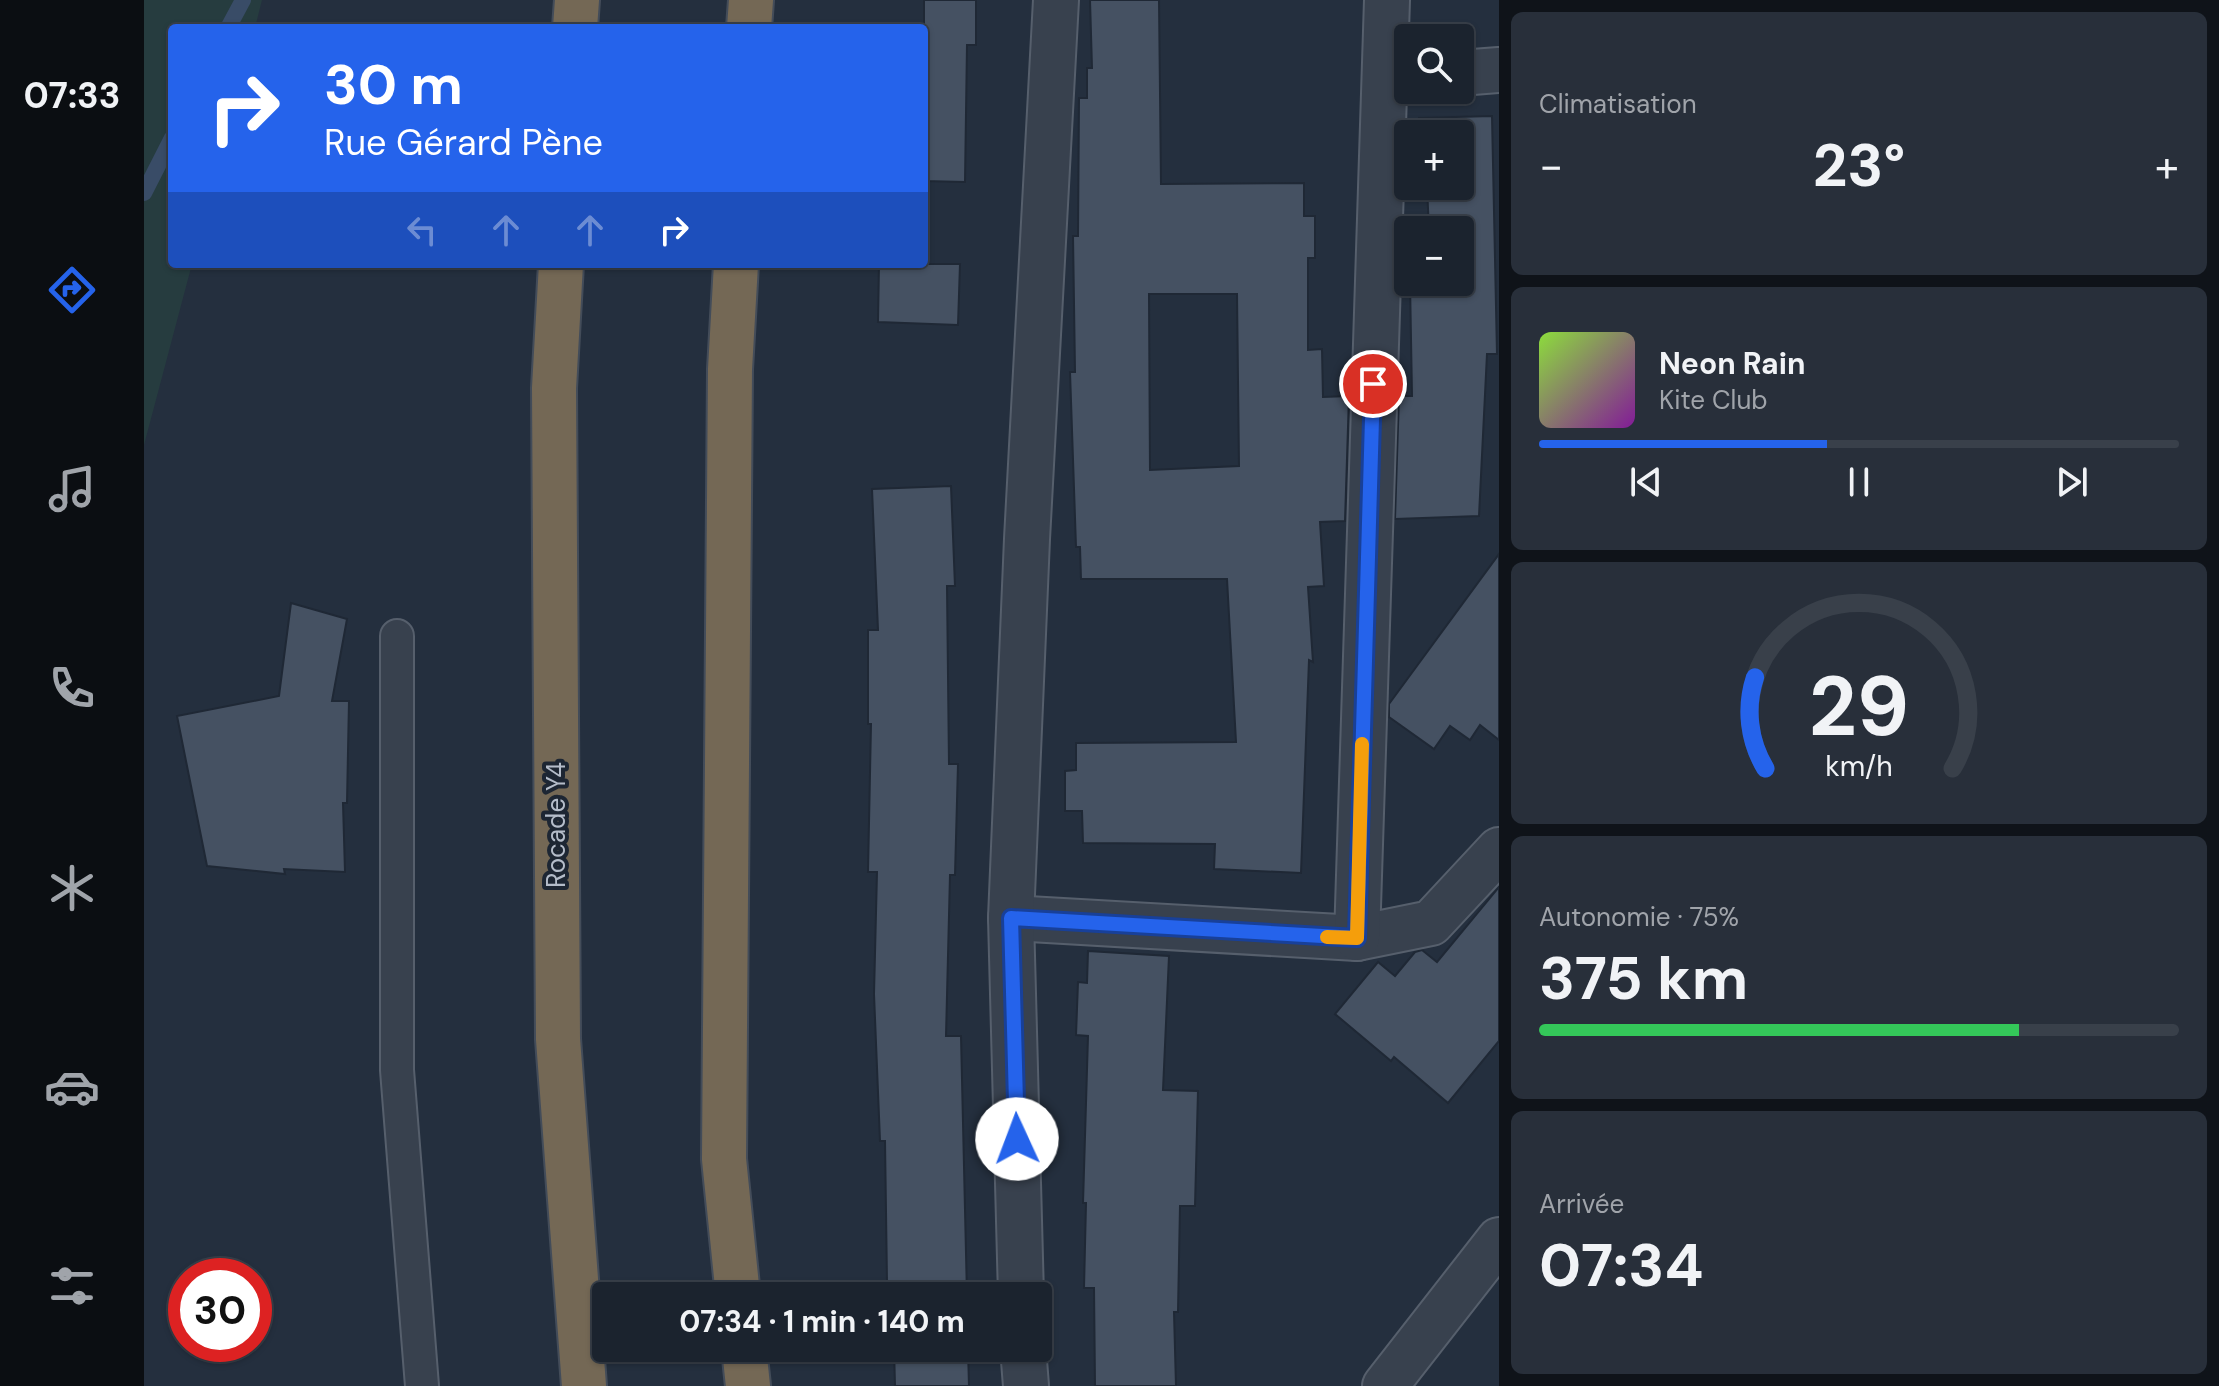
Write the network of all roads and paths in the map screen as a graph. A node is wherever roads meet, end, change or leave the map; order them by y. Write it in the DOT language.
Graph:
graph roads {
  1 [pos="577,0"];
  2 [pos="751,0"];
  3 [pos="1056,0"];
  4 [pos="1387,0"];
  5 [pos="575,24"];
  6 [pos="749,24"];
  7 [pos="1394,60"];
  8 [pos="1499,70"];
  9 [pos="1474,72"];
  10 [pos="1395,104"];
  11 [pos="561,268"];
  12 [pos="736,268"];
  13 [pos="397,636"];
  14 [pos="1499,850"];
  15 [pos="1011,918"];
  16 [pos="1357,938"];
  17 [pos="1499,1240"];
  18 [pos="737,1282"];
  19 [pos="1021,1282"];
  20 [pos="745,1362"];
  21 [pos="1024,1362"];
  22 [pos="422,1386"];
  23 [pos="584,1386"];
  24 [pos="748,1386"];
  25 [pos="1026,1386"];
  26 [pos="1385,1386"];
  1 -- 5 [label="highway"];
  2 -- 6 [label="highway"];
  3 -- 15 [label="street"];
  4 -- 7 [label="street"];
  8 -- 9 [label="street"];
  10 -- 16 [label="street"];
  11 -- 23 [label="highway, Rocade Y4"];
  12 -- 18 [label="highway"];
  13 -- 22 [label="lane"];
  14 -- 16 [label="street"];
  15 -- 16 [label="street"];
  15 -- 19 [label="street"];
  17 -- 26 [label="street"];
  20 -- 24 [label="highway"];
  21 -- 25 [label="street"];
}
